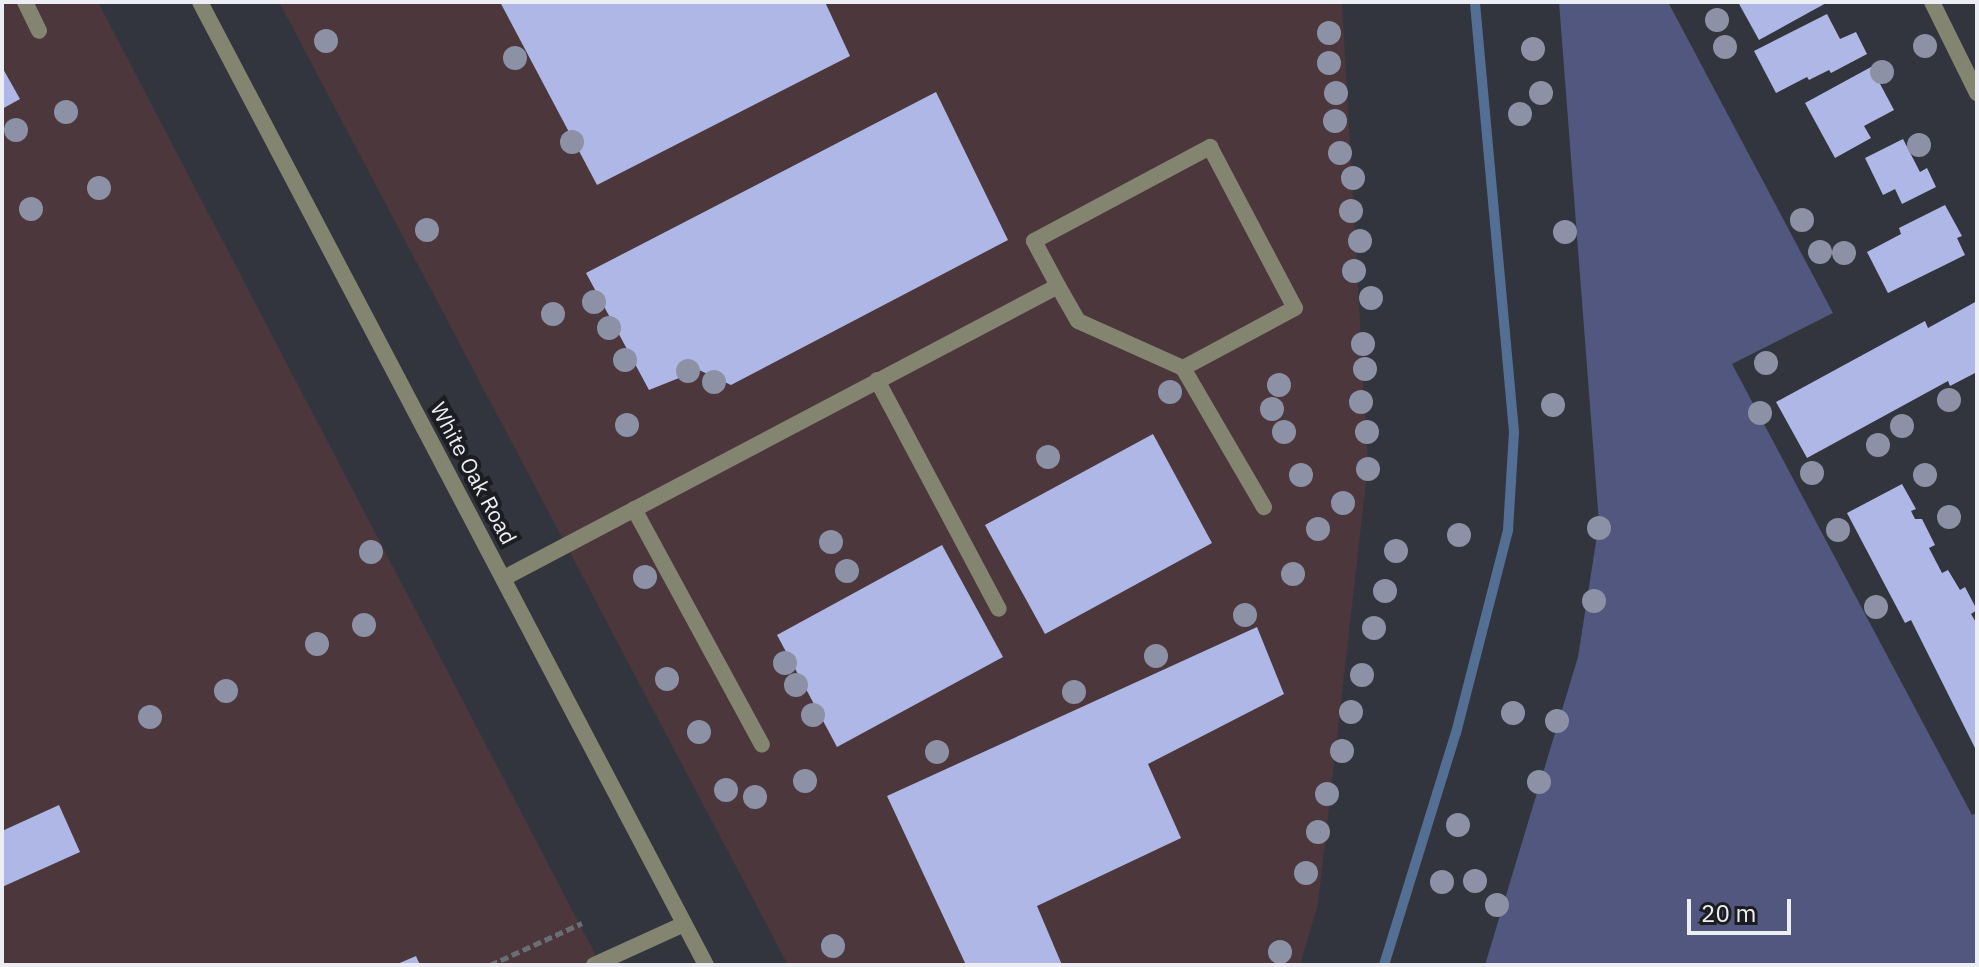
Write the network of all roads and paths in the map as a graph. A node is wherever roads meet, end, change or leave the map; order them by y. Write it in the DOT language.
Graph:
graph roads {
  1 [pos="25,2"];
  2 [pos="200,2"];
  3 [pos="1932,2"];
  4 [pos="39,31"];
  5 [pos="1977,93"];
  6 [pos="1058,286"];
  7 [pos="1183,368"];
  8 [pos="877,380"];
  9 [pos="1264,507"];
  10 [pos="634,509"];
  11 [pos="504,578"];
  12 [pos="999,609"];
  13 [pos="762,745"];
  14 [pos="582,923"];
  15 [pos="684,924"];
  16 [pos="490,965"];
  17 [pos="594,965"];
  18 [pos="706,965"];
  1 -- 4 [label="street"];
  2 -- 11 [label="street, White Oak Road"];
  3 -- 5 [label="street"];
  6 -- 7 [label="street"];
  6 -- 7 [label="street"];
  6 -- 8 [label="street"];
  7 -- 9 [label="street"];
  8 -- 10 [label="street"];
  8 -- 12 [label="street"];
  10 -- 11 [label="street"];
  10 -- 13 [label="street"];
  11 -- 15 [label="street, White Oak Road"];
  14 -- 16 [label="path"];
  15 -- 17 [label="street"];
  15 -- 18 [label="street, White Oak Road"];
}
